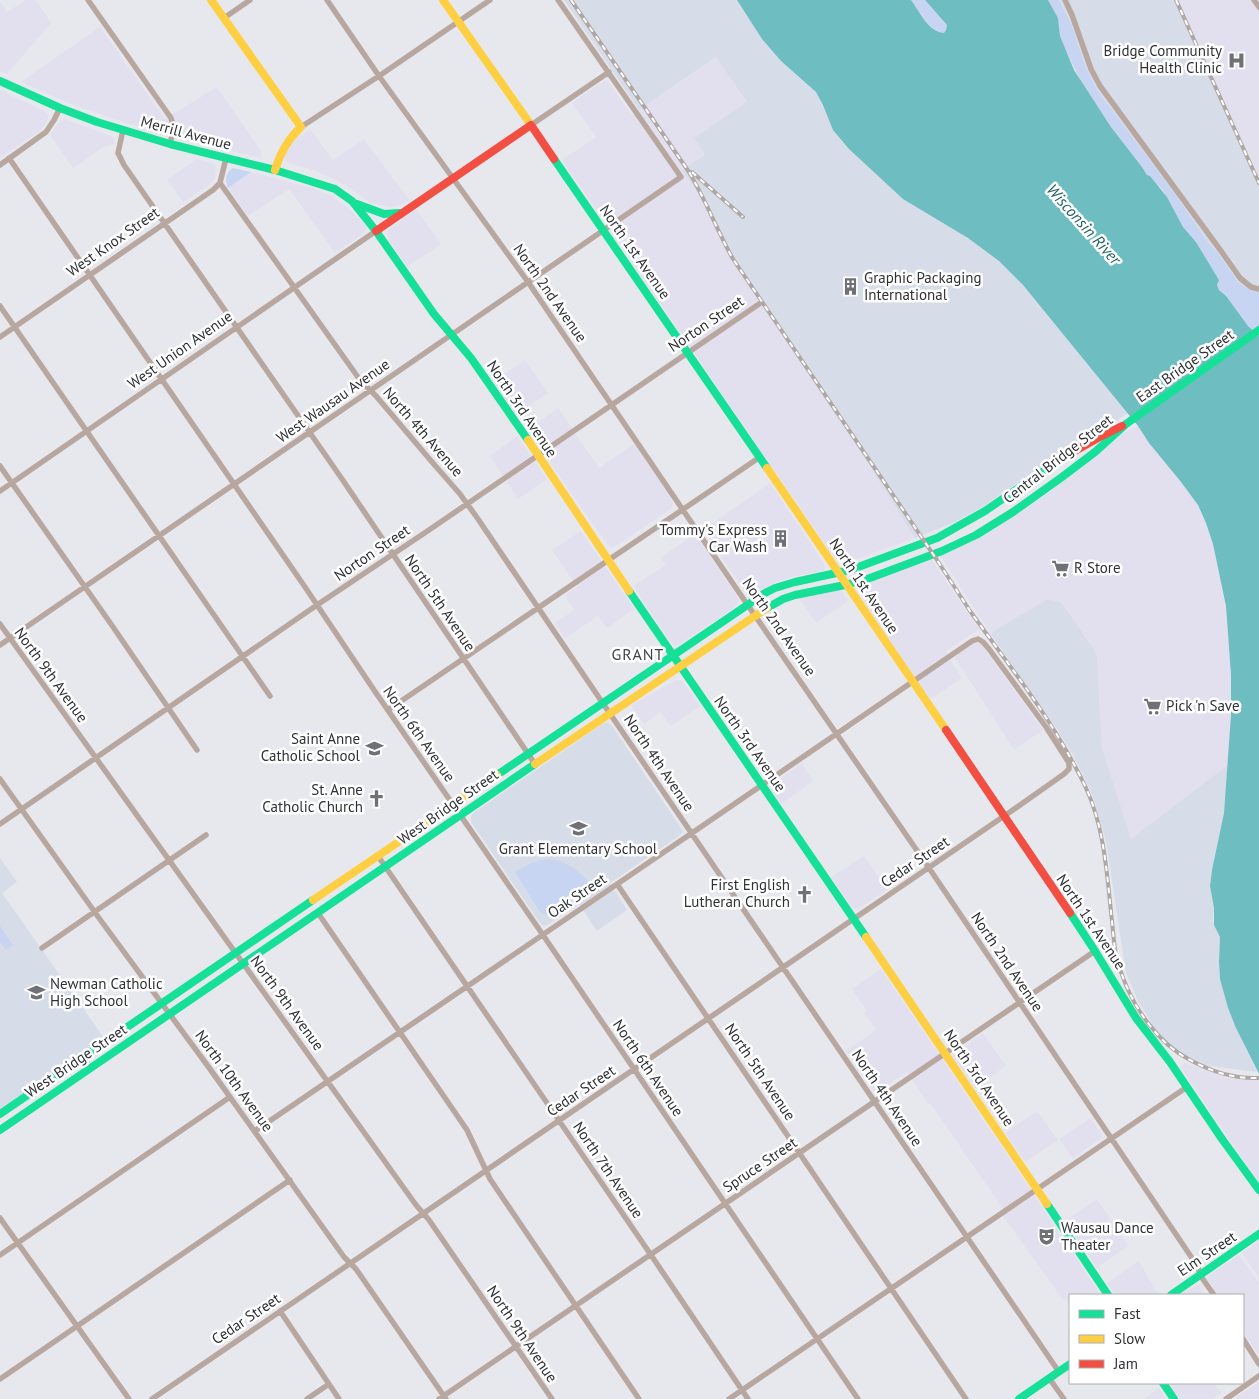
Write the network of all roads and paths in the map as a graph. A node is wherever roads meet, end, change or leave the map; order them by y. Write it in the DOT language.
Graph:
graph roads {
  1 [pos="88,0"];
  2 [pos="211,0"];
  3 [pos="250,0"];
  4 [pos="327,0"];
  5 [pos="443,0"];
  6 [pos="490,0"];
  7 [pos="558,0"];
  8 [pos="1065,0"];
  9 [pos="1254,0"];
  10 [pos="1259,7"];
  11 [pos="224,18"];
  12 [pos="458,22"];
  13 [pos="609,72"];
  14 [pos="379,76"];
  15 [pos="0,81"];
  16 [pos="60,108"];
  17 [pos="531,125"];
  18 [pos="301,127"];
  19 [pos="123,130"];
  20 [pos="170,144"];
  21 [pos="9,158"];
  22 [pos="226,158"];
  23 [pos="0,165"];
  24 [pos="275,170"];
  25 [pos="452,178"];
  26 [pos="220,183"];
  27 [pos="352,201"];
  28 [pos="403,212"];
  29 [pos="362,213"];
  30 [pos="164,223"];
  31 [pos="604,230"];
  32 [pos="376,231"];
  33 [pos="89,275"];
  34 [pos="528,282"];
  35 [pos="294,287"];
  36 [pos="1259,289"];
  37 [pos="759,304"];
  38 [pos="0,306"];
  39 [pos="14,327"];
  40 [pos="236,327"];
  41 [pos="1259,330"];
  42 [pos="452,334"];
  43 [pos="0,336"];
  44 [pos="688,352"];
  45 [pos="162,379"];
  46 [pos="370,391"];
  47 [pos="611,405"];
  48 [pos="1126,424"];
  49 [pos="87,431"];
  50 [pos="309,433"];
  51 [pos="537,455"];
  52 [pos="760,457"];
  53 [pos="0,466"];
  54 [pos="12,483"];
  55 [pos="235,484"];
  56 [pos="0,491"];
  57 [pos="467,503"];
  58 [pos="683,509"];
  59 [pos="159,536"];
  60 [pos="926,543"];
  61 [pos="393,554"];
  62 [pos="933,554"];
  63 [pos="608,560"];
  64 [pos="839,573"];
  65 [pos="847,584"];
  66 [pos="85,587"];
  67 [pos="748,604"];
  68 [pos="317,605"];
  69 [pos="538,608"];
  70 [pos="756,615"];
  71 [pos="0,624"];
  72 [pos="10,638"];
  73 [pos="0,645"];
  74 [pos="673,655"];
  75 [pos="242,656"];
  76 [pos="463,659"];
  77 [pos="680,666"];
  78 [pos="912,681"];
  79 [pos="270,696"];
  80 [pos="602,702"];
  81 [pos="169,708"];
  82 [pos="388,710"];
  83 [pos="609,713"];
  84 [pos="836,734"];
  85 [pos="197,750"];
  86 [pos="528,754"];
  87 [pos="96,758"];
  88 [pos="535,764"];
  89 [pos="1070,766"];
  90 [pos="0,779"];
  91 [pos="762,785"];
  92 [pos="453,805"];
  93 [pos="22,809"];
  94 [pos="460,816"];
  95 [pos="1003,816"];
  96 [pos="0,824"];
  97 [pos="692,833"];
  98 [pos="206,836"];
  99 [pos="378,856"];
  100 [pos="169,861"];
  101 [pos="386,867"];
  102 [pos="929,868"];
  103 [pos="617,884"];
  104 [pos="95,912"];
  105 [pos="318,912"];
  106 [pos="854,919"];
  107 [pos="542,935"];
  108 [pos="42,948"];
  109 [pos="1095,951"];
  110 [pos="236,954"];
  111 [pos="244,963"];
  112 [pos="783,967"];
  113 [pos="467,986"];
  114 [pos="1020,1002"];
  115 [pos="161,1004"];
  116 [pos="170,1014"];
  117 [pos="708,1018"];
  118 [pos="400,1032"];
  119 [pos="945,1053"];
  120 [pos="634,1069"];
  121 [pos="328,1081"];
  122 [pos="1187,1087"];
  123 [pos="230,1097"];
  124 [pos="875,1102"];
  125 [pos="0,1114"];
  126 [pos="559,1121"];
  127 [pos="0,1130"];
  128 [pos="255,1131"];
  129 [pos="1111,1138"];
  130 [pos="800,1152"];
  131 [pos="486,1170"];
  132 [pos="290,1180"];
  133 [pos="1037,1189"];
  134 [pos="1259,1190"];
  135 [pos="725,1203"];
  136 [pos="423,1213"];
  137 [pos="0,1218"];
  138 [pos="1259,1234"];
  139 [pos="966,1237"];
  140 [pos="18,1243"];
  141 [pos="0,1255"];
  142 [pos="651,1255"];
  143 [pos="351,1263"];
  144 [pos="1200,1275"];
  145 [pos="892,1288"];
  146 [pos="1107,1294"];
  147 [pos="1172,1294"];
  148 [pos="1213,1294"];
  149 [pos="576,1306"];
  150 [pos="280,1312"];
  151 [pos="77,1326"];
  152 [pos="816,1339"];
  153 [pos="1244,1341"];
  154 [pos="516,1347"];
  155 [pos="1259,1364"];
  156 [pos="1069,1365"];
  157 [pos="1059,1372"];
  158 [pos="1259,1376"];
  159 [pos="1049,1378"];
  160 [pos="0,1379"];
  161 [pos="329,1384"];
  162 [pos="1164,1384"];
  163 [pos="742,1390"];
  164 [pos="443,1398"];
  165 [pos="129,1399"];
  166 [pos="152,1399"];
  167 [pos="307,1399"];
  168 [pos="339,1399"];
  169 [pos="552,1399"];
  170 [pos="639,1399"];
  171 [pos="729,1399"];
  172 [pos="748,1399"];
  173 [pos="858,1399"];
  174 [pos="966,1399"];
  175 [pos="1019,1399"];
  176 [pos="1064,1399"];
  177 [pos="1174,1399"];
  178 [pos="1226,1399"];
  1 -- 20 [label="street"];
  2 -- 11 [label="main road"];
  3 -- 11 [label="street"];
  4 -- 14 [label="street, North 2nd Avenue"];
  5 -- 12 [label="main road, North 1st Avenue"];
  6 -- 12 [label="street"];
  7 -- 13 [label="street"];
  8 -- 36 [label="street"];
  9 -- 10 [label="street"];
  11 -- 18 [label="main road"];
  12 -- 14 [label="street"];
  12 -- 17 [label="main road, North 1st Avenue"];
  13 -- 17 [label="street"];
  13 -- 31 [label="street, West Wausau Avenue"];
  14 -- 18 [label="street"];
  14 -- 25 [label="street, North 2nd Avenue"];
  15 -- 16 [label="main road, Merrill Avenue"];
  16 -- 19 [label="main road, Merrill Avenue"];
  16 -- 21 [label="street"];
  17 -- 25 [label="main road"];
  17 -- 31 [label="main road, North 1st Avenue"];
  18 -- 24 [label="main road"];
  19 -- 20 [label="main road, Merrill Avenue"];
  19 -- 30 [label="street, North 5th Avenue"];
  20 -- 22 [label="main road, Merrill Avenue"];
  21 -- 23 [label="street"];
  21 -- 33 [label="street, North 6th Avenue"];
  22 -- 24 [label="main road, Merrill Avenue"];
  22 -- 26 [label="street"];
  24 -- 27 [label="main road, Merrill Avenue"];
  25 -- 28 [label="main road"];
  25 -- 34 [label="street, North 2nd Avenue"];
  26 -- 30 [label="street, West Knox Street"];
  26 -- 35 [label="street, North 4th Avenue"];
  27 -- 28 [label="main road"];
  27 -- 29 [label="main road, Merrill Avenue"];
  28 -- 32 [label="main road"];
  29 -- 32 [label="main road, North 3rd Avenue"];
  30 -- 33 [label="street, West Knox Street"];
  30 -- 40 [label="street, North 5th Avenue"];
  31 -- 34 [label="street, West Wausau Avenue"];
  31 -- 44 [label="main road, North 1st Avenue"];
  32 -- 35 [label="street, West Union Avenue"];
  32 -- 42 [label="main road, North 3rd Avenue"];
  33 -- 39 [label="street, West Knox Street"];
  33 -- 45 [label="street, North 6th Avenue"];
  34 -- 42 [label="street, West Wausau Avenue"];
  34 -- 47 [label="street, North 2nd Avenue"];
  35 -- 40 [label="street, West Union Avenue"];
  35 -- 46 [label="street, North 4th Avenue"];
  37 -- 44 [label="street, Norton Street"];
  38 -- 39 [label="street"];
  39 -- 43 [label="street, West Knox Street"];
  39 -- 49 [label="street"];
  40 -- 45 [label="street, West Union Avenue"];
  40 -- 50 [label="street, North 5th Avenue"];
  41 -- 48 [label="main road, East Bridge Street"];
  42 -- 46 [label="street, West Wausau Avenue"];
  42 -- 51 [label="main road, North 3rd Avenue"];
  44 -- 47 [label="street, Norton Street"];
  44 -- 52 [label="main road, North 1st Avenue"];
  45 -- 49 [label="street, West Union Avenue"];
  45 -- 55 [label="street, North 6th Avenue"];
  46 -- 50 [label="street, West Wausau Avenue"];
  46 -- 57 [label="street, North 4th Avenue"];
  47 -- 51 [label="street, Norton Street"];
  47 -- 58 [label="street, North 2nd Avenue"];
  48 -- 60 [label="main road, Central Bridge Street"];
  48 -- 62 [label="main road, Central Bridge Street"];
  49 -- 54 [label="street, West Union Avenue"];
  49 -- 59 [label="street"];
  50 -- 55 [label="street, West Wausau Avenue"];
  50 -- 61 [label="street, North 5th Avenue"];
  51 -- 57 [label="street, Norton Street"];
  51 -- 63 [label="main road, North 3rd Avenue"];
  52 -- 58 [label="street"];
  52 -- 64 [label="main road, North 1st Avenue"];
  53 -- 54 [label="street"];
  54 -- 56 [label="street, West Union Avenue"];
  54 -- 66 [label="street"];
  55 -- 59 [label="street, West Wausau Avenue"];
  55 -- 68 [label="street, North 6th Avenue"];
  57 -- 61 [label="street, Norton Street"];
  57 -- 69 [label="street, North 4th Avenue"];
  58 -- 63 [label="street"];
  58 -- 67 [label="street, North 2nd Avenue"];
  59 -- 66 [label="street, West Wausau Avenue"];
  59 -- 75 [label="street"];
  60 -- 64 [label="main road, West Bridge Street"];
  61 -- 68 [label="street, Norton Street"];
  61 -- 76 [label="street, North 5th Avenue"];
  62 -- 65 [label="main road, West Bridge Street"];
  63 -- 69 [label="street"];
  63 -- 74 [label="main road, North 3rd Avenue"];
  64 -- 65 [label="main road, North 1st Avenue"];
  64 -- 67 [label="main road, West Bridge Street"];
  65 -- 70 [label="main road, West Bridge Street"];
  65 -- 78 [label="main road, North 1st Avenue"];
  66 -- 72 [label="street, West Wausau Avenue"];
  66 -- 81 [label="street"];
  67 -- 70 [label="street, North 2nd Avenue"];
  67 -- 74 [label="main road, West Bridge Street"];
  68 -- 75 [label="street, Norton Street"];
  68 -- 82 [label="street, North 6th Avenue"];
  69 -- 76 [label="street"];
  69 -- 80 [label="street, North 4th Avenue"];
  70 -- 77 [label="main road, West Bridge Street"];
  70 -- 84 [label="street, North 2nd Avenue"];
  71 -- 72 [label="street, North 9th Avenue"];
  72 -- 73 [label="street, West Wausau Avenue"];
  72 -- 87 [label="street, North 9th Avenue"];
  74 -- 77 [label="main road, North 3rd Avenue"];
  74 -- 80 [label="main road, West Bridge Street"];
  75 -- 79 [label="street"];
  75 -- 81 [label="street, Norton Street"];
  76 -- 82 [label="street"];
  76 -- 86 [label="street, North 5th Avenue"];
  77 -- 83 [label="main road, West Bridge Street"];
  77 -- 91 [label="main road, North 3rd Avenue"];
  78 -- 84 [label="street, Oak Street"];
  78 -- 89 [label="street, Oak Street"];
  78 -- 95 [label="main road, North 1st Avenue"];
  80 -- 83 [label="street, North 4th Avenue"];
  80 -- 86 [label="main road, West Bridge Street"];
  81 -- 85 [label="street"];
  81 -- 87 [label="street, Norton Street"];
  82 -- 92 [label="street, North 6th Avenue"];
  83 -- 88 [label="main road, West Bridge Street"];
  83 -- 97 [label="street, North 4th Avenue"];
  84 -- 91 [label="street, Oak Street"];
  84 -- 102 [label="street, North 2nd Avenue"];
  86 -- 88 [label="street, North 5th Avenue"];
  86 -- 92 [label="main road, West Bridge Street"];
  87 -- 93 [label="street, Norton Street"];
  87 -- 100 [label="street, North 9th Avenue"];
  88 -- 94 [label="main road, West Bridge Street"];
  89 -- 95 [label="street, Cedar Street"];
  90 -- 93 [label="street, North 10th Avenue"];
  91 -- 97 [label="street, Oak Street"];
  91 -- 106 [label="main road, North 3rd Avenue"];
  92 -- 94 [label="street, North 6th Avenue"];
  92 -- 99 [label="main road, West Bridge Street"];
  93 -- 96 [label="street, Norton Street"];
  93 -- 104 [label="street, North 10th Avenue"];
  94 -- 101 [label="main road, West Bridge Street"];
  94 -- 107 [label="street, North 6th Avenue"];
  95 -- 102 [label="street, Cedar Street"];
  95 -- 109 [label="main road, North 1st Avenue"];
  97 -- 103 [label="street, Oak Street"];
  97 -- 112 [label="street, North 4th Avenue"];
  98 -- 100 [label="street"];
  99 -- 101 [label="street, North 7th Avenue"];
  99 -- 110 [label="main road, West Bridge Street"];
  100 -- 104 [label="street"];
  100 -- 110 [label="street, North 9th Avenue"];
  101 -- 105 [label="main road, West Bridge Street"];
  101 -- 113 [label="street, North 7th Avenue"];
  102 -- 106 [label="street, Cedar Street"];
  102 -- 114 [label="street, North 2nd Avenue"];
  103 -- 107 [label="street, Oak Street"];
  103 -- 117 [label="street, North 5th Avenue"];
  104 -- 108 [label="street"];
  104 -- 115 [label="street, North 10th Avenue"];
  105 -- 111 [label="main road, West Bridge Street"];
  105 -- 118 [label="street"];
  106 -- 112 [label="street, Cedar Street"];
  106 -- 119 [label="main road, North 3rd Avenue"];
  107 -- 113 [label="street, Oak Street"];
  107 -- 120 [label="street, North 6th Avenue"];
  109 -- 114 [label="street, Spruce Street"];
  109 -- 122 [label="main road, North 1st Avenue"];
  110 -- 111 [label="street, North 9th Avenue"];
  110 -- 115 [label="main road, West Bridge Street"];
  111 -- 116 [label="main road, West Bridge Street"];
  111 -- 121 [label="street, North 9th Avenue"];
  112 -- 117 [label="street, Cedar Street"];
  112 -- 124 [label="street, North 4th Avenue"];
  113 -- 118 [label="street, Oak Street"];
  113 -- 126 [label="street, North 7th Avenue"];
  114 -- 119 [label="street, Spruce Street"];
  114 -- 129 [label="street, North 2nd Avenue"];
  115 -- 116 [label="street, North 10th Avenue"];
  115 -- 125 [label="main road, West Bridge Street"];
  116 -- 123 [label="street, North 10th Avenue"];
  116 -- 127 [label="main road, West Bridge Street"];
  117 -- 120 [label="street, Cedar Street"];
  117 -- 130 [label="street, North 5th Avenue"];
  118 -- 121 [label="street, Oak Street"];
  118 -- 131 [label="street"];
  119 -- 124 [label="street, Spruce Street"];
  119 -- 133 [label="main road, North 3rd Avenue"];
  120 -- 126 [label="street, Cedar Street"];
  120 -- 135 [label="street, North 6th Avenue"];
  121 -- 128 [label="street, Oak Street"];
  121 -- 136 [label="street, North 9th Avenue"];
  122 -- 129 [label="street"];
  122 -- 134 [label="main road, North 1st Avenue"];
  123 -- 128 [label="street, North 10th Avenue"];
  123 -- 140 [label="street"];
  124 -- 130 [label="street, Spruce Street"];
  124 -- 139 [label="street, North 4th Avenue"];
  126 -- 131 [label="street, Cedar Street"];
  126 -- 142 [label="street, North 7th Avenue"];
  128 -- 132 [label="street, North 10th Avenue"];
  129 -- 133 [label="street"];
  129 -- 144 [label="street, North 2nd Avenue"];
  130 -- 135 [label="street, Spruce Street"];
  130 -- 145 [label="street, North 5th Avenue"];
  131 -- 136 [label="street, Cedar Street"];
  131 -- 149 [label="street"];
  132 -- 143 [label="street, North 10th Avenue"];
  132 -- 151 [label="street"];
  133 -- 139 [label="street"];
  133 -- 146 [label="main road, North 3rd Avenue"];
  135 -- 142 [label="street, Spruce Street"];
  135 -- 152 [label="street, North 6th Avenue"];
  136 -- 143 [label="street, Cedar Street"];
  136 -- 154 [label="street, North 9th Avenue"];
  137 -- 140 [label="street"];
  138 -- 144 [label="main road, Elm Street"];
  139 -- 145 [label="street"];
  139 -- 157 [label="street, North 4th Avenue"];
  140 -- 141 [label="street"];
  140 -- 151 [label="street"];
  142 -- 149 [label="street, Spruce Street"];
  142 -- 163 [label="street, North 7th Avenue"];
  143 -- 150 [label="street, Cedar Street"];
  143 -- 164 [label="street, North 10th Avenue"];
  144 -- 147 [label="main road, Elm Street"];
  144 -- 148 [label="street, North 2nd Avenue"];
  145 -- 152 [label="street"];
  145 -- 174 [label="street, North 5th Avenue"];
  149 -- 154 [label="street, Spruce Street"];
  149 -- 170 [label="street"];
  150 -- 161 [label="street"];
  150 -- 166 [label="street, Cedar Street"];
  151 -- 160 [label="street"];
  151 -- 165 [label="street"];
  152 -- 163 [label="street"];
  152 -- 173 [label="street, North 6th Avenue"];
  153 -- 155 [label="street"];
  154 -- 164 [label="street, Spruce Street"];
  154 -- 169 [label="street, North 9th Avenue"];
  156 -- 157 [label="main road"];
  157 -- 159 [label="main road"];
  158 -- 178 [label="street"];
  159 -- 175 [label="main road"];
  159 -- 176 [label="street"];
  161 -- 167 [label="street"];
  161 -- 168 [label="street"];
  162 -- 177 [label="main road"];
  163 -- 171 [label="street"];
  163 -- 172 [label="street, North 7th Avenue"];
}
